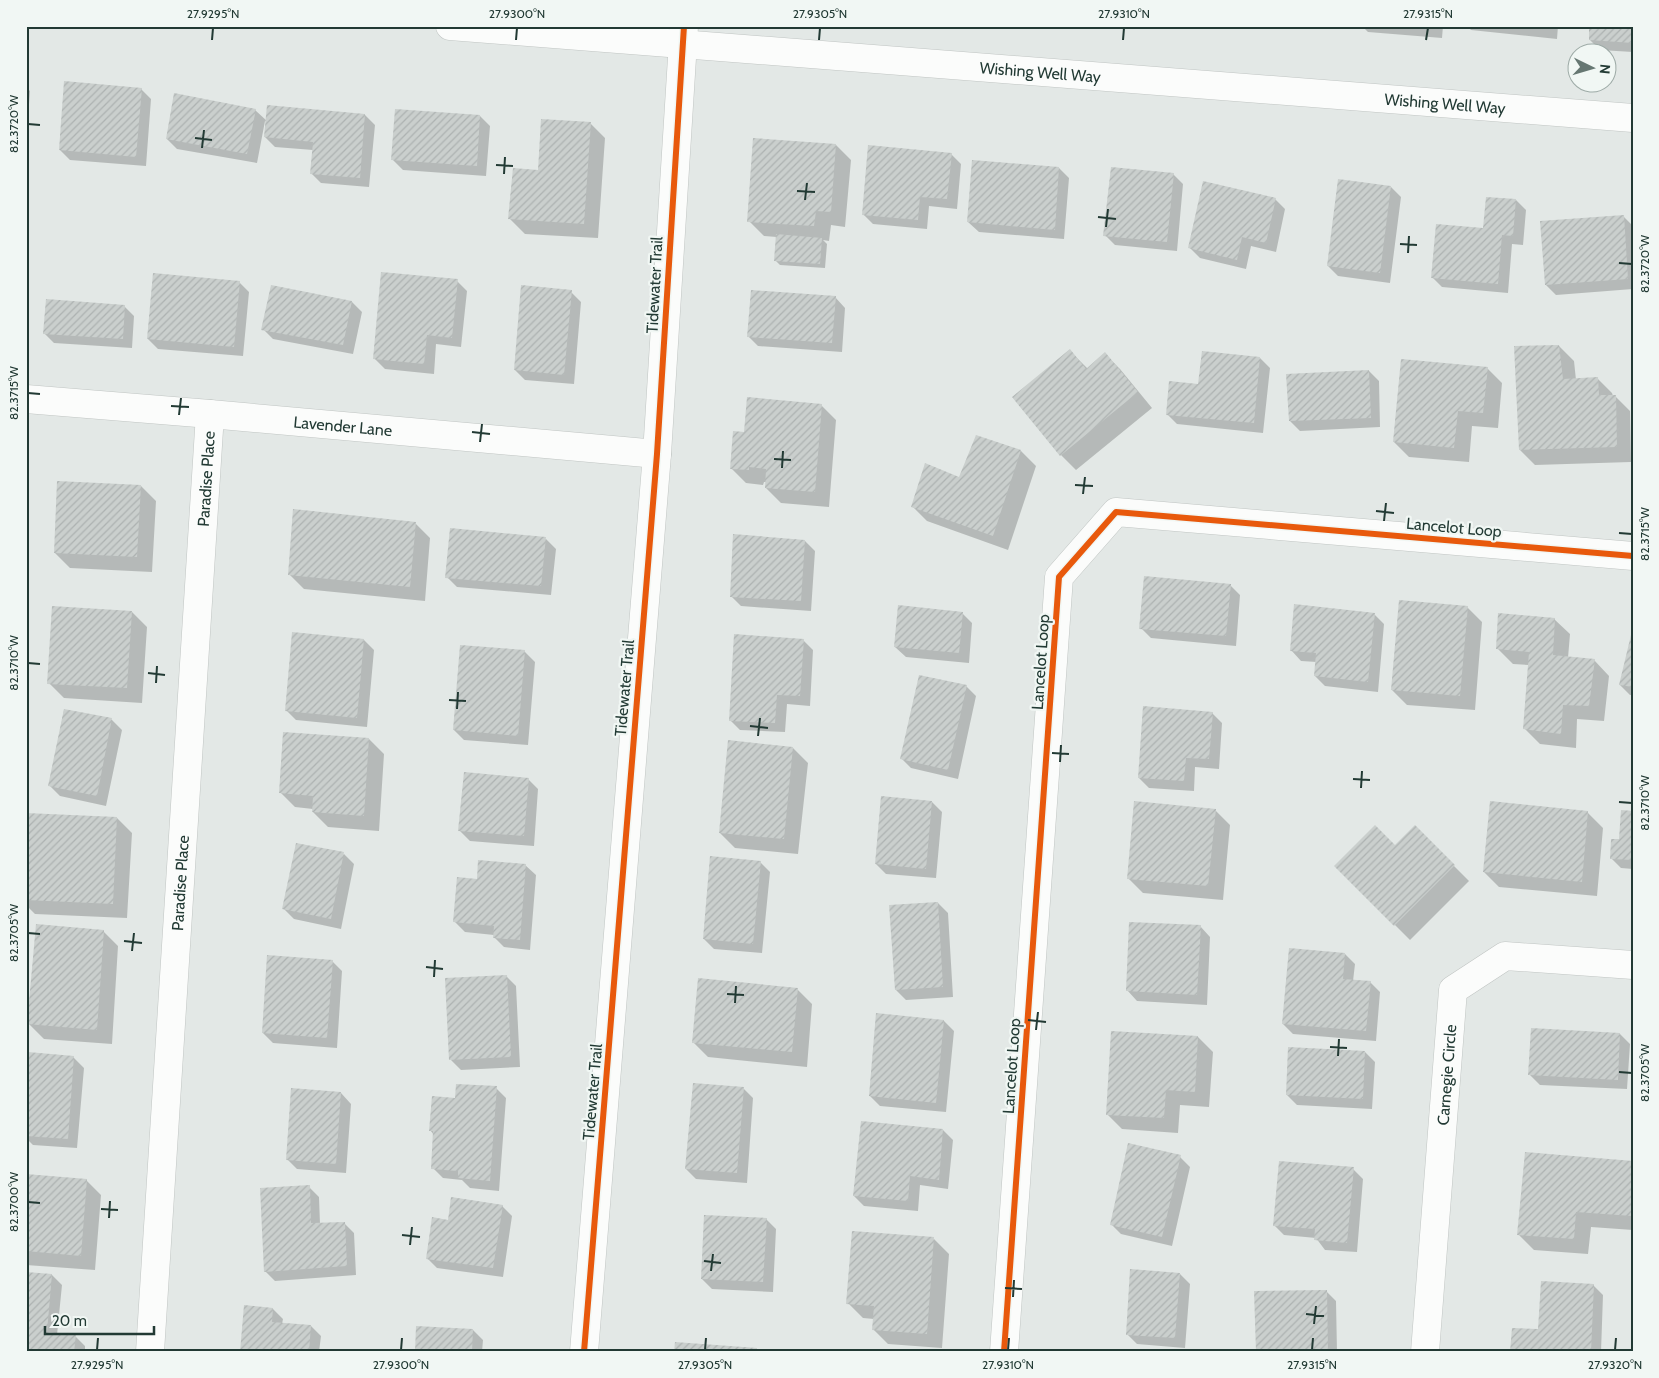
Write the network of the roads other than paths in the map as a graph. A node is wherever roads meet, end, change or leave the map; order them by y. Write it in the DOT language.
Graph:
graph roads {
  1 [pos="450,26"];
  2 [pos="683,35"];
  3 [pos="1633,118"];
  4 [pos="26,399"];
  5 [pos="210,414"];
  6 [pos="657,454"];
  7 [pos="1633,556"];
  8 [pos="1633,965"];
  9 [pos="150,1352"];
  10 [pos="584,1352"];
  11 [pos="1004,1352"];
  12 [pos="1425,1352"];
  1 -- 2 [label="street, Wishing Well Way"];
  2 -- 3 [label="street, Wishing Well Way"];
  2 -- 6 [label="street, Tidewater Trail"];
  4 -- 5 [label="street, Lavender Lane"];
  5 -- 6 [label="street, Lavender Lane"];
  5 -- 9 [label="street, Paradise Place"];
  6 -- 10 [label="street, Tidewater Trail"];
  7 -- 11 [label="street, Lancelot Loop"];
  8 -- 12 [label="street, Carnegie Circle"];
}
